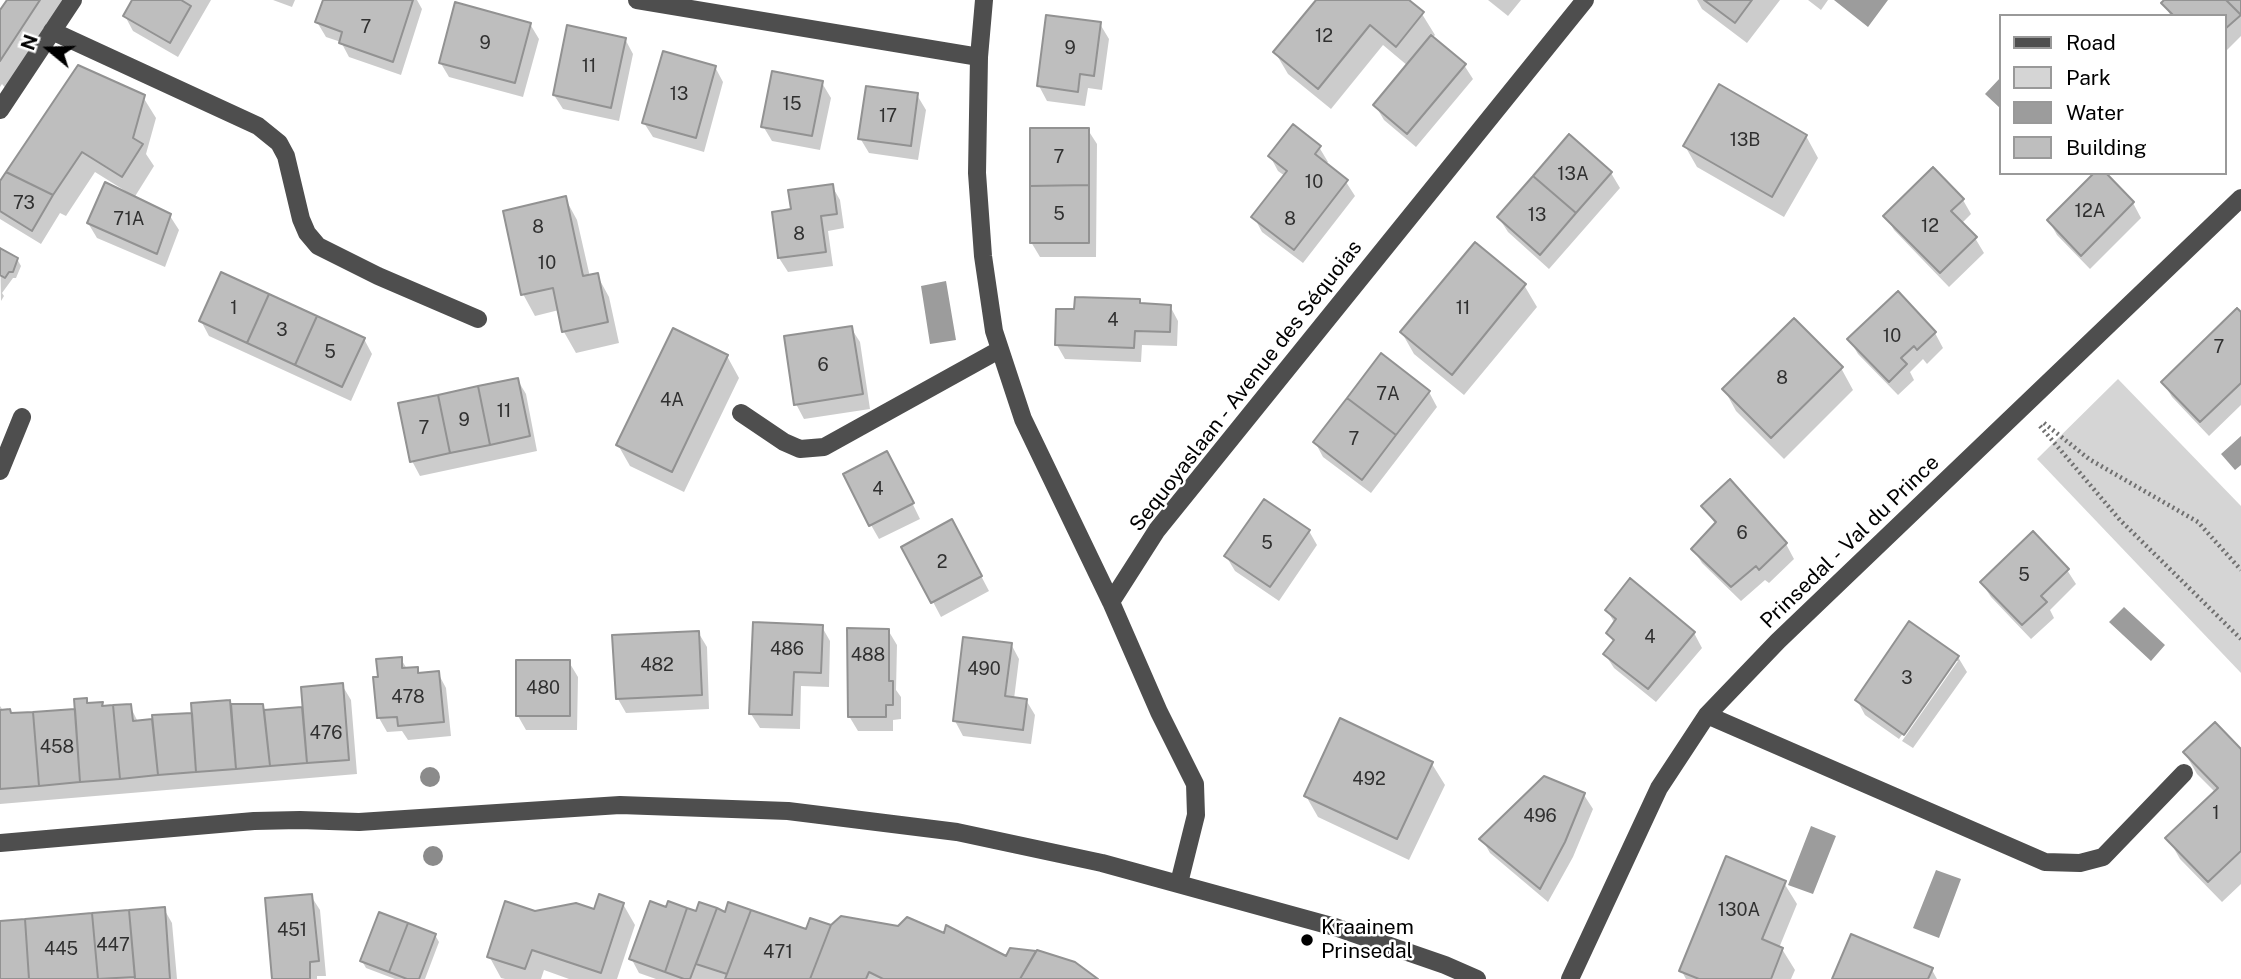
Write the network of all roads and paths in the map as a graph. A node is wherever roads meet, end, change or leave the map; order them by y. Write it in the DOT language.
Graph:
graph roads {
  1 [pos="73,0"];
  2 [pos="637,0"];
  3 [pos="984,0"];
  4 [pos="1584,0"];
  5 [pos="52,30"];
  6 [pos="979,57"];
  7 [pos="0,110"];
  8 [pos="2241,198"];
  9 [pos="478,319"];
  10 [pos="999,350"];
  11 [pos="2024,407"];
  12 [pos="741,412"];
  13 [pos="22,416"];
  14 [pos="0,471"];
  15 [pos="2241,570"];
  16 [pos="1111,603"];
  17 [pos="2241,639"];
  18 [pos="1707,715"];
  19 [pos="2184,773"];
  20 [pos="0,843"];
  21 [pos="1179,883"];
  22 [pos="1477,979"];
  23 [pos="1570,979"];
  1 -- 5 [label="street"];
  2 -- 6 [label="street"];
  3 -- 6 [label="street"];
  4 -- 16 [label="street, Sequoyaslaan - Avenue des Séquoias"];
  5 -- 7 [label="street"];
  5 -- 9 [label="street"];
  6 -- 10 [label="street"];
  8 -- 11 [label="street, Prinsedal - Val du Prince"];
  10 -- 12 [label="street"];
  10 -- 16 [label="street"];
  11 -- 15 [label="path"];
  11 -- 17 [label="path"];
  11 -- 18 [label="street, Prinsedal - Val du Prince"];
  13 -- 14 [label="street"];
  16 -- 21 [label="street"];
  18 -- 19 [label="street"];
  18 -- 23 [label="street, Prinsedal - Val du Prince"];
  20 -- 21 [label="street"];
  21 -- 22 [label="street"];
}
